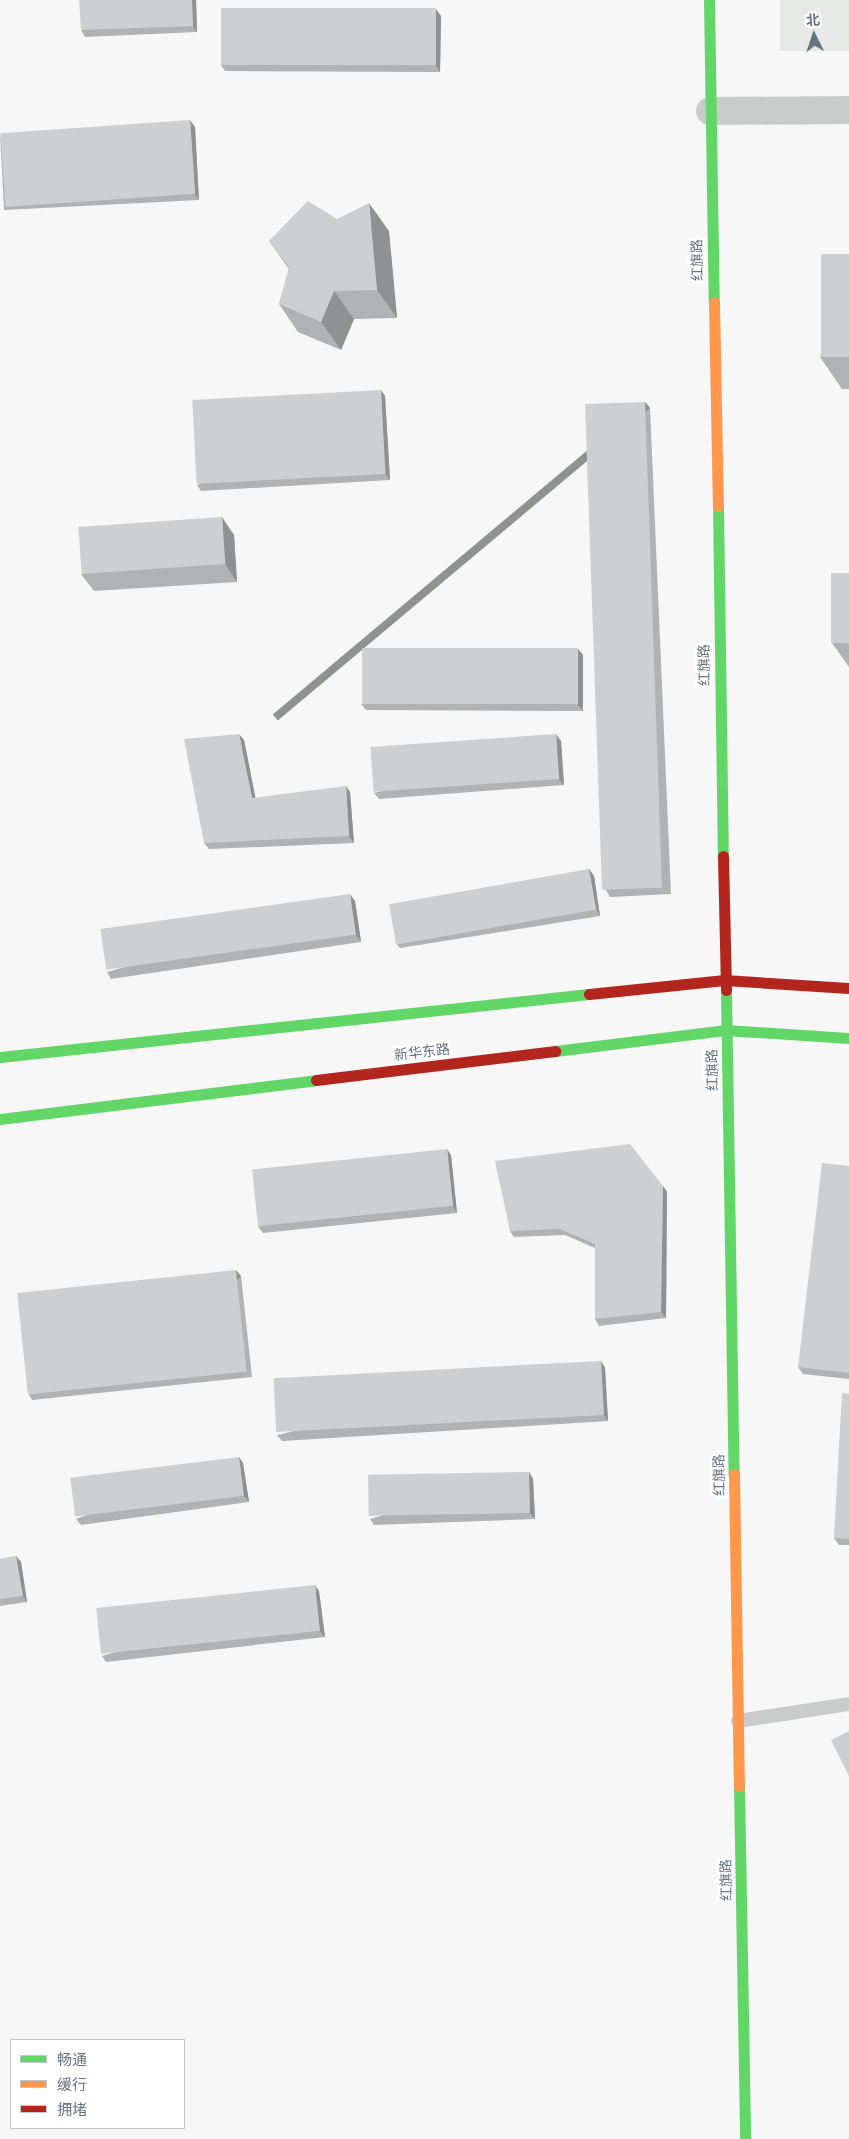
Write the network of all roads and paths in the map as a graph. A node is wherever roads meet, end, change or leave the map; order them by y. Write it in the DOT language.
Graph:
graph roads {
  1 [pos="709,0"];
  2 [pos="849,110"];
  3 [pos="710,111"];
  4 [pos="724,980"];
  5 [pos="849,988"];
  6 [pos="726,1030"];
  7 [pos="849,1038"];
  8 [pos="0,1057"];
  9 [pos="0,1119"];
  10 [pos="849,1704"];
  11 [pos="738,1722"];
  12 [pos="745,2139"];
  1 -- 3 [label="street, 红旗路"];
  2 -- 3 [label="street"];
  3 -- 4 [label="street, 红旗路"];
  4 -- 5 [label="street"];
  4 -- 6 [label="street, 红旗路"];
  4 -- 8 [label="street"];
  6 -- 7 [label="street, 新华东路"];
  6 -- 9 [label="street, 新华东路"];
  6 -- 11 [label="street, 红旗路"];
  10 -- 11 [label="lane"];
  11 -- 12 [label="street, 红旗路"];
}
